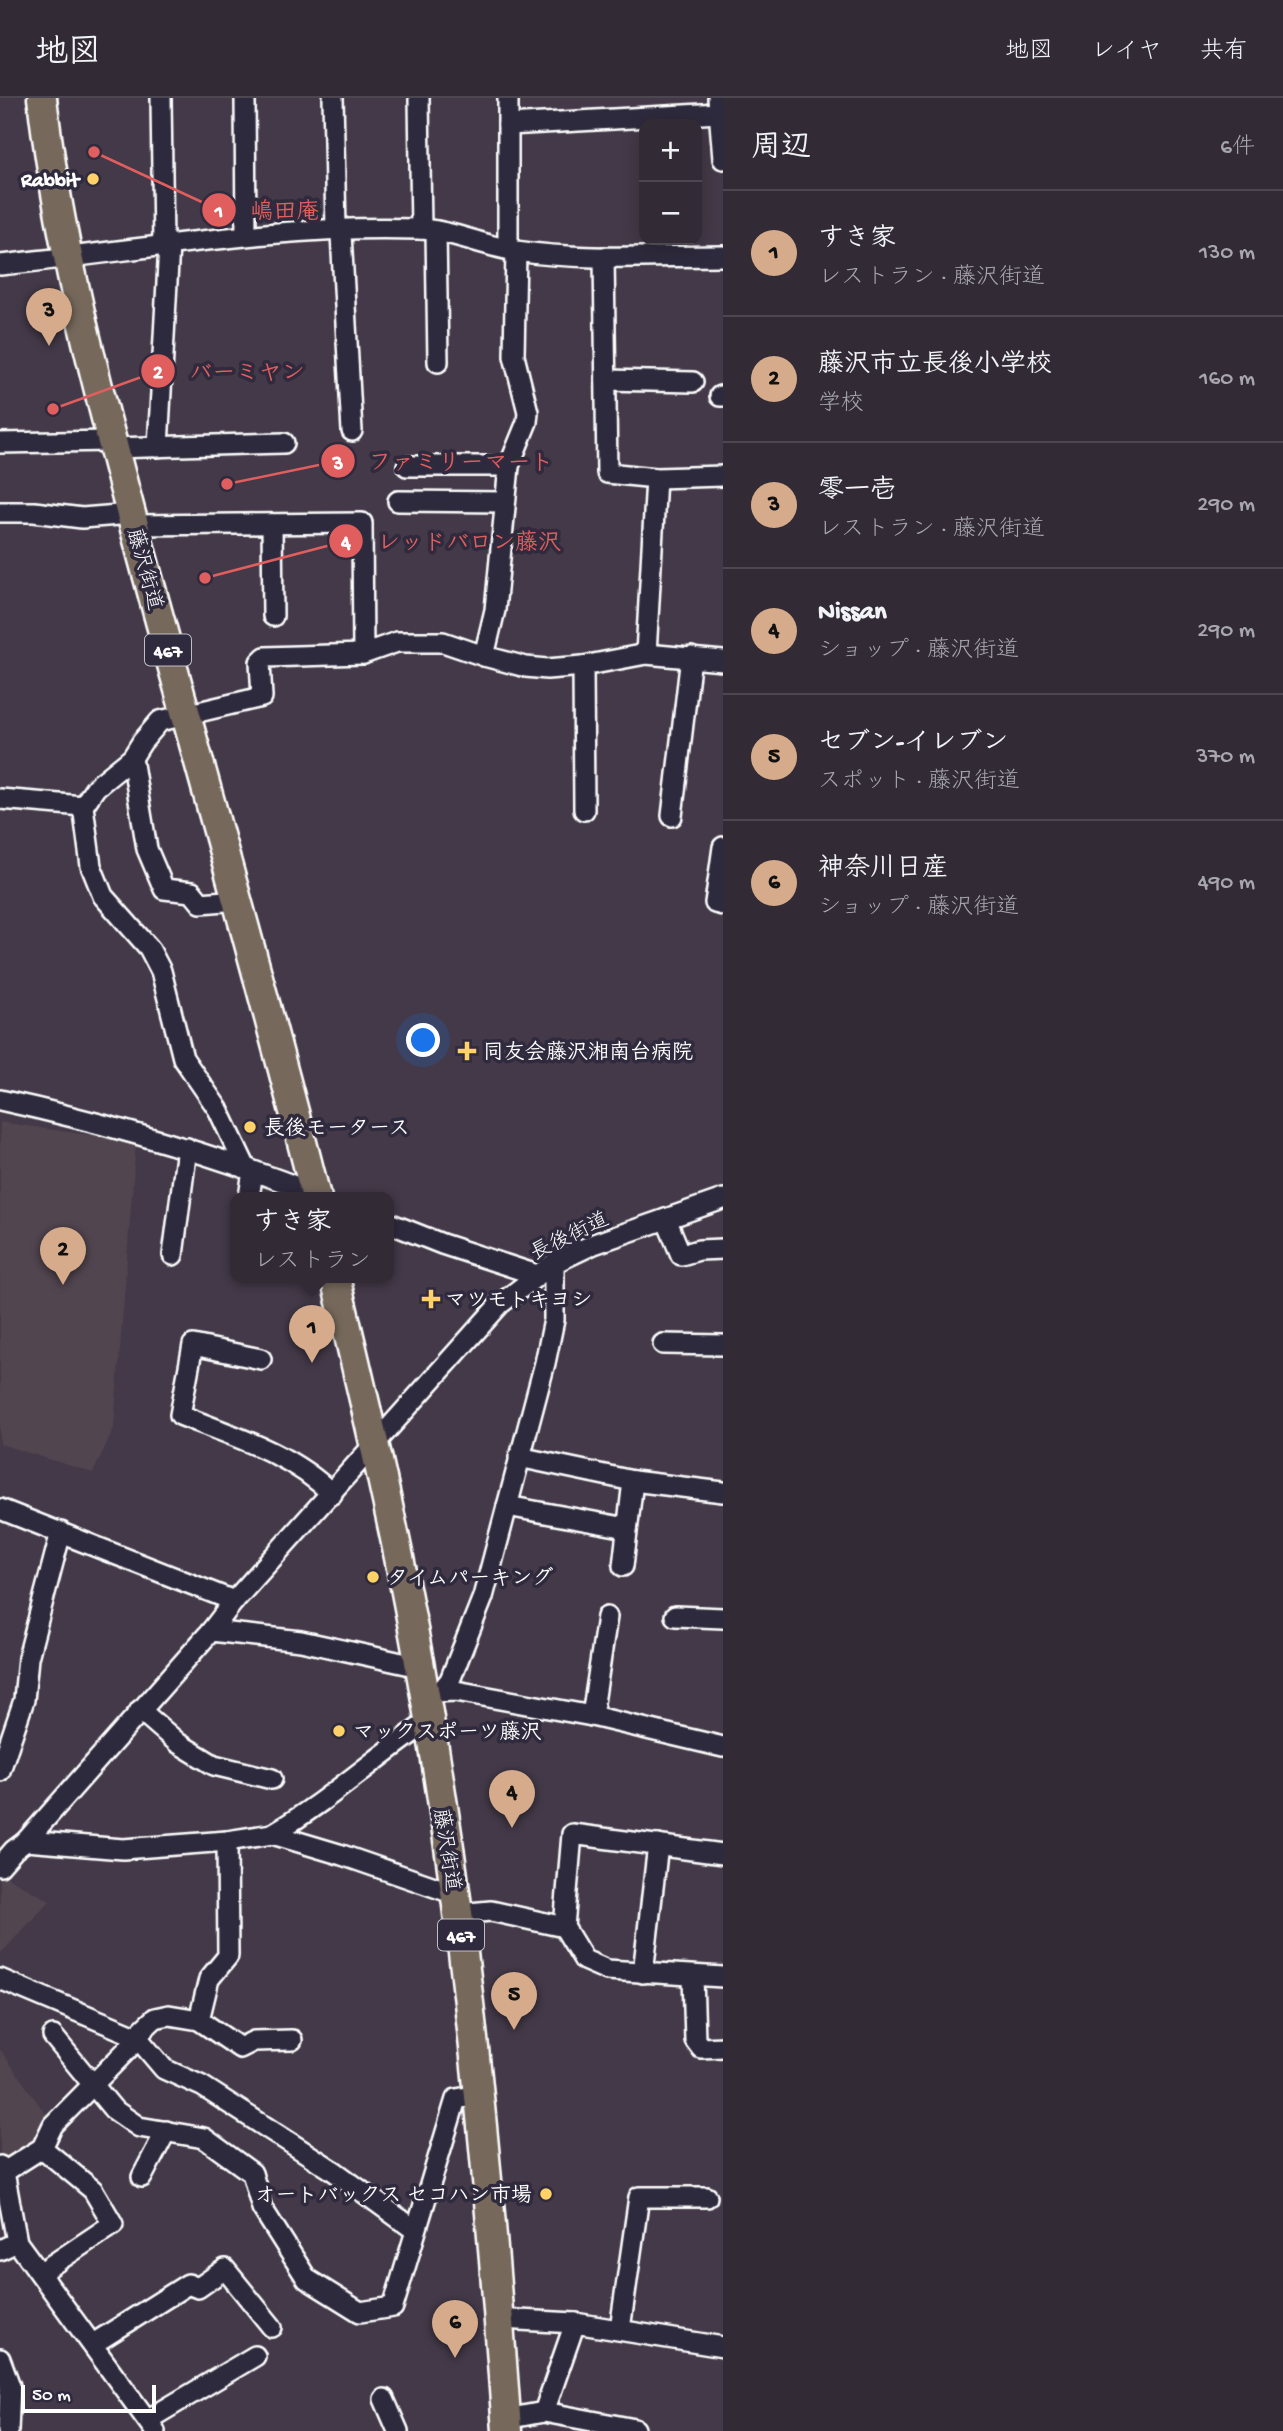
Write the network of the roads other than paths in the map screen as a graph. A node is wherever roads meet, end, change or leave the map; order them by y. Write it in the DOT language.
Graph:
graph roads {
  1 [pos="42,98"];
  2 [pos="161,98"];
  3 [pos="245,98"];
  4 [pos="333,98"];
  5 [pos="419,98"];
  6 [pos="508,98"];
  7 [pos="718,105"];
  8 [pos="508,125"];
  9 [pos="723,159"];
  10 [pos="337,228"];
  11 [pos="428,230"];
  12 [pos="246,234"];
  13 [pos="166,245"];
  14 [pos="512,250"];
  15 [pos="723,256"];
  16 [pos="604,257"];
  17 [pos="68,258"];
  18 [pos="0,265"];
  19 [pos="438,362"];
  20 [pos="606,380"];
  21 [pos="693,382"];
  22 [pos="352,432"];
  23 [pos="0,443"];
  24 [pos="284,443"];
  25 [pos="112,444"];
  26 [pos="158,447"];
  27 [pos="407,466"];
  28 [pos="509,466"];
  29 [pos="723,476"];
  30 [pos="656,478"];
  31 [pos="398,501"];
  32 [pos="505,502"];
  33 [pos="0,512"];
  34 [pos="132,519"];
  35 [pos="272,524"];
  36 [pos="272,616"];
  37 [pos="363,654"];
  38 [pos="646,654"];
  39 [pos="484,656"];
  40 [pos="691,657"];
  41 [pos="723,661"];
  42 [pos="583,666"];
  43 [pos="185,714"];
  44 [pos="132,758"];
  45 [pos="0,799"];
  46 [pos="83,806"];
  47 [pos="584,810"];
  48 [pos="672,816"];
  49 [pos="723,847"];
  50 [pos="236,900"];
  51 [pos="723,905"];
  52 [pos="0,1100"];
  53 [pos="187,1148"];
  54 [pos="249,1169"];
  55 [pos="249,1192"];
  56 [pos="310,1192"];
  57 [pos="317,1192"];
  58 [pos="723,1199"];
  59 [pos="666,1219"];
  60 [pos="394,1225"];
  61 [pos="723,1249"];
  62 [pos="173,1255"];
  63 [pos="554,1263"];
  64 [pos="537,1275"];
  65 [pos="336,1283"];
  66 [pos="663,1344"];
  67 [pos="723,1345"];
  68 [pos="261,1359"];
  69 [pos="375,1444"];
  70 [pos="519,1457"];
  71 [pos="633,1481"];
  72 [pos="723,1492"];
  73 [pos="332,1494"];
  74 [pos="507,1506"];
  75 [pos="0,1509"];
  76 [pos="627,1528"];
  77 [pos="61,1532"];
  78 [pos="623,1566"];
  79 [pos="234,1601"];
  80 [pos="675,1616"];
  81 [pos="607,1617"];
  82 [pos="723,1618"];
  83 [pos="211,1631"];
  84 [pos="429,1693"];
  85 [pos="140,1710"];
  86 [pos="593,1716"];
  87 [pos="723,1747"];
  88 [pos="0,1771"];
  89 [pos="272,1779"];
  90 [pos="272,1834"];
  91 [pos="227,1841"];
  92 [pos="13,1845"];
  93 [pos="658,1845"];
  94 [pos="723,1854"];
  95 [pos="0,1866"];
  96 [pos="457,1904"];
  97 [pos="564,1927"];
  98 [pos="643,1973"];
  99 [pos="693,1976"];
  100 [pos="723,1977"];
  101 [pos="0,1979"];
  102 [pos="199,2020"];
  103 [pos="53,2036"];
  104 [pos="136,2036"];
  105 [pos="292,2040"];
  106 [pos="723,2047"];
  107 [pos="94,2084"];
  108 [pos="479,2095"];
  109 [pos="166,2131"];
  110 [pos="42,2148"];
  111 [pos="2,2169"];
  112 [pos="142,2177"];
  113 [pos="707,2197"];
  114 [pos="415,2230"];
  115 [pos="9,2246"];
  116 [pos="40,2273"];
  117 [pos="499,2319"];
  118 [pos="575,2323"];
  119 [pos="272,2327"];
  120 [pos="620,2329"];
  121 [pos="93,2344"];
  122 [pos="723,2347"];
  123 [pos="255,2356"];
  124 [pos="0,2359"];
  125 [pos="384,2399"];
  126 [pos="544,2412"];
  127 [pos="152,2425"];
  128 [pos="506,2425"];
  129 [pos="635,2429"];
  130 [pos="8,2431"];
  131 [pos="398,2431"];
  1 -- 17 [label="highway, 藤沢街道 / 467"];
  2 -- 13 [label="street"];
  3 -- 12 [label="street"];
  4 -- 10 [label="street"];
  5 -- 11 [label="street"];
  6 -- 8 [label="street"];
  7 -- 8 [label="street"];
  7 -- 9 [label="street"];
  8 -- 14 [label="street"];
  10 -- 11 [label="street"];
  10 -- 12 [label="street"];
  10 -- 22 [label="street"];
  11 -- 14 [label="street"];
  11 -- 19 [label="street"];
  12 -- 13 [label="street"];
  13 -- 17 [label="street"];
  13 -- 26 [label="street"];
  14 -- 16 [label="street"];
  14 -- 28 [label="street"];
  15 -- 16 [label="street"];
  16 -- 20 [label="street"];
  17 -- 18 [label="street"];
  17 -- 25 [label="highway, 藤沢街道 / 467"];
  20 -- 21 [label="street"];
  20 -- 30 [label="street"];
  23 -- 25 [label="street"];
  24 -- 26 [label="street"];
  25 -- 26 [label="street"];
  25 -- 34 [label="highway, 藤沢街道 / 467"];
  27 -- 28 [label="street"];
  28 -- 32 [label="street"];
  29 -- 30 [label="street"];
  30 -- 38 [label="street"];
  31 -- 32 [label="street"];
  32 -- 39 [label="street"];
  33 -- 34 [label="street"];
  34 -- 35 [label="street"];
  34 -- 43 [label="highway, 藤沢街道 / 467"];
  35 -- 36 [label="street"];
  35 -- 37 [label="street"];
  37 -- 39 [label="street"];
  37 -- 43 [label="street"];
  38 -- 40 [label="street"];
  38 -- 42 [label="street"];
  39 -- 42 [label="street"];
  40 -- 41 [label="street"];
  40 -- 48 [label="street"];
  42 -- 47 [label="street"];
  43 -- 44 [label="street"];
  43 -- 50 [label="highway, 藤沢街道 / 467"];
  44 -- 46 [label="street"];
  44 -- 50 [label="street"];
  45 -- 46 [label="street"];
  46 -- 54 [label="street"];
  49 -- 51 [label="street"];
  50 -- 57 [label="highway, 藤沢街道 / 467"];
  52 -- 53 [label="street"];
  53 -- 54 [label="street"];
  53 -- 62 [label="street"];
  54 -- 55 [label="street"];
  54 -- 56 [label="street"];
  58 -- 59 [label="street, 長後街道"];
  59 -- 61 [label="street"];
  59 -- 63 [label="street, 長後街道"];
  60 -- 64 [label="street"];
  63 -- 64 [label="street, 長後街道"];
  63 -- 70 [label="street"];
  64 -- 69 [label="street, 長後街道"];
  65 -- 69 [label="highway, 藤沢街道 / 467"];
  66 -- 67 [label="street"];
  68 -- 73 [label="street"];
  69 -- 73 [label="street, 長後街道"];
  69 -- 84 [label="highway, 藤沢街道 / 467"];
  70 -- 71 [label="street"];
  70 -- 74 [label="street"];
  71 -- 72 [label="street"];
  71 -- 76 [label="street"];
  73 -- 79 [label="street, 長後街道"];
  74 -- 76 [label="street"];
  74 -- 84 [label="street"];
  75 -- 77 [label="street"];
  76 -- 78 [label="street"];
  77 -- 79 [label="street"];
  77 -- 88 [label="street"];
  79 -- 83 [label="street, 長後街道"];
  80 -- 82 [label="street"];
  81 -- 86 [label="street"];
  83 -- 84 [label="street"];
  83 -- 85 [label="street, 長後街道"];
  84 -- 86 [label="street"];
  84 -- 90 [label="street"];
  84 -- 96 [label="highway, 藤沢街道 / 467"];
  85 -- 89 [label="street"];
  85 -- 92 [label="street, 長後街道"];
  86 -- 87 [label="street"];
  90 -- 91 [label="street"];
  90 -- 96 [label="street"];
  91 -- 92 [label="street"];
  91 -- 102 [label="street"];
  92 -- 95 [label="street, 長後街道"];
  93 -- 94 [label="street"];
  93 -- 97 [label="street"];
  93 -- 98 [label="street"];
  96 -- 97 [label="street"];
  96 -- 108 [label="highway, 藤沢街道 / 467"];
  97 -- 98 [label="street"];
  98 -- 99 [label="street"];
  99 -- 100 [label="street"];
  99 -- 106 [label="street"];
  101 -- 104 [label="street"];
  102 -- 104 [label="street"];
  102 -- 105 [label="street"];
  103 -- 107 [label="street"];
  104 -- 107 [label="street"];
  104 -- 114 [label="street"];
  107 -- 109 [label="street"];
  107 -- 110 [label="street"];
  108 -- 114 [label="street"];
  108 -- 117 [label="highway, 藤沢街道 / 467"];
  109 -- 112 [label="street"];
  109 -- 114 [label="street"];
  110 -- 111 [label="street"];
  110 -- 116 [label="street"];
  111 -- 115 [label="street"];
  113 -- 120 [label="street"];
  115 -- 116 [label="street"];
  116 -- 121 [label="street"];
  117 -- 118 [label="street"];
  117 -- 128 [label="highway, 藤沢街道 / 467"];
  118 -- 120 [label="street"];
  118 -- 126 [label="street"];
  119 -- 121 [label="street"];
  120 -- 122 [label="street"];
  121 -- 127 [label="street"];
  123 -- 127 [label="street"];
  124 -- 130 [label="street"];
  125 -- 131 [label="street"];
  126 -- 128 [label="street"];
  126 -- 129 [label="street"];
}
